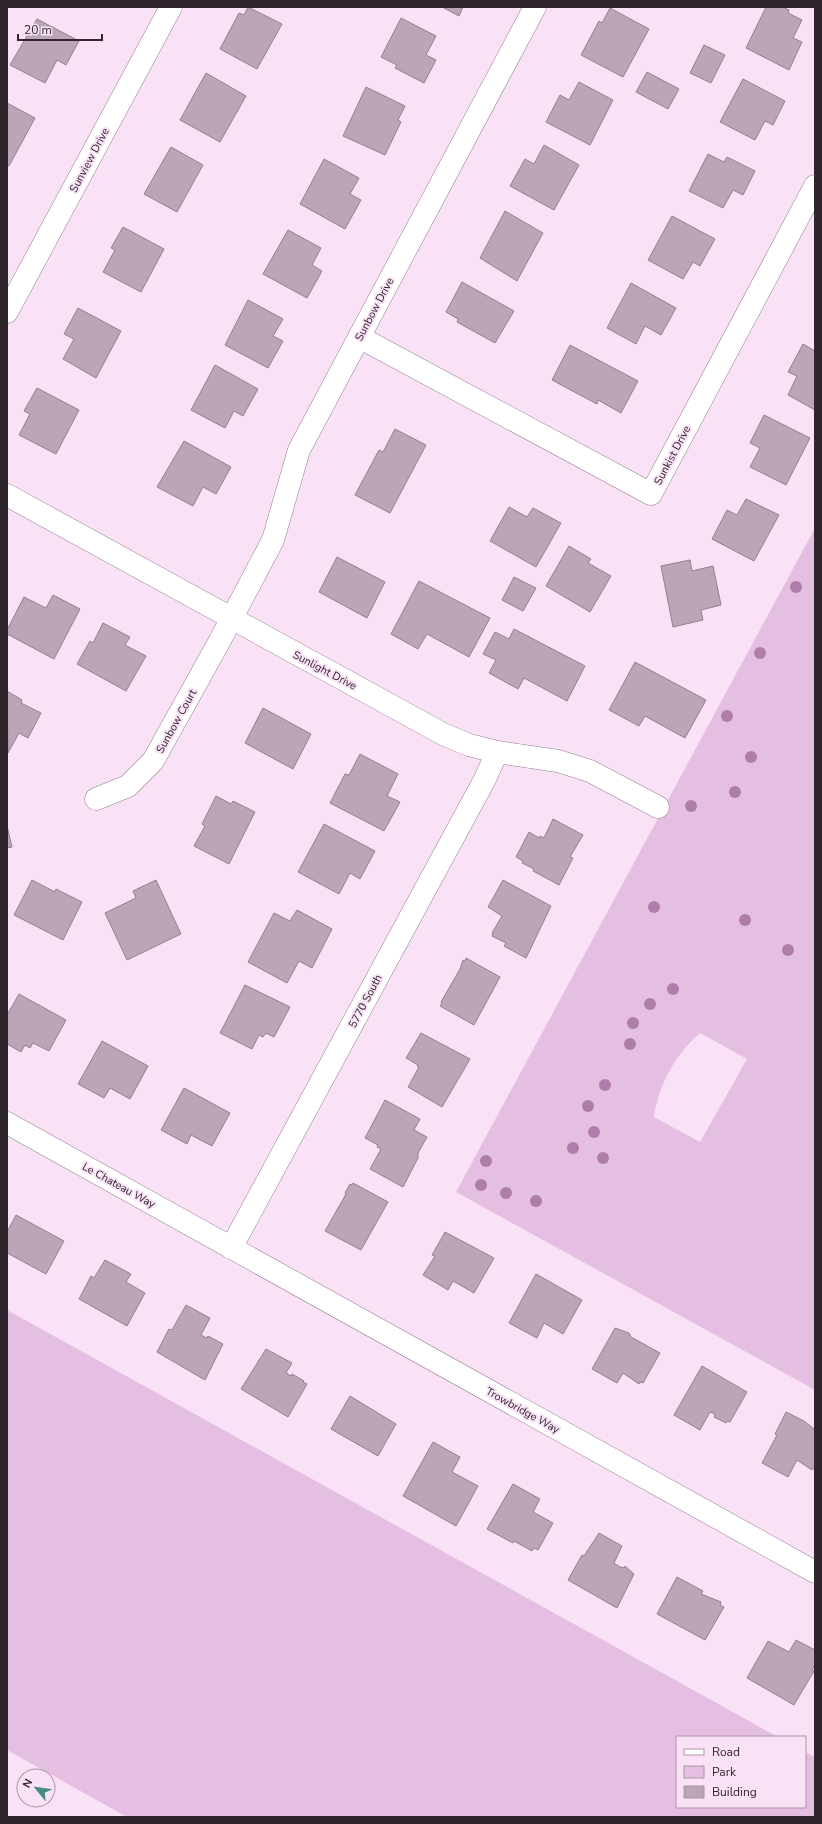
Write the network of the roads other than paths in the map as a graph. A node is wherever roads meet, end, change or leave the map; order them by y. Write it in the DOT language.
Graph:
graph roads {
  1 [pos="171,7"];
  2 [pos="535,7"];
  3 [pos="815,186"];
  4 [pos="7,312"];
  5 [pos="358,337"];
  6 [pos="7,495"];
  7 [pos="231,619"];
  8 [pos="497,752"];
  9 [pos="96,799"];
  10 [pos="658,807"];
  11 [pos="7,1123"];
  12 [pos="231,1248"];
  13 [pos="815,1572"];
  1 -- 4 [label="street, Sunview Drive"];
  2 -- 5 [label="street, Sunbow Drive"];
  3 -- 5 [label="street, Sunkist Drive"];
  5 -- 7 [label="street, Sunbow Drive"];
  6 -- 7 [label="street, Sunlight Drive"];
  7 -- 8 [label="street, Sunlight Drive"];
  7 -- 9 [label="street, Sunbow Court"];
  8 -- 10 [label="street, Sunlight Drive"];
  8 -- 12 [label="street, 5770 South"];
  11 -- 12 [label="street, Le Chateau Way"];
  12 -- 13 [label="street, Trowbridge Way"];
}
